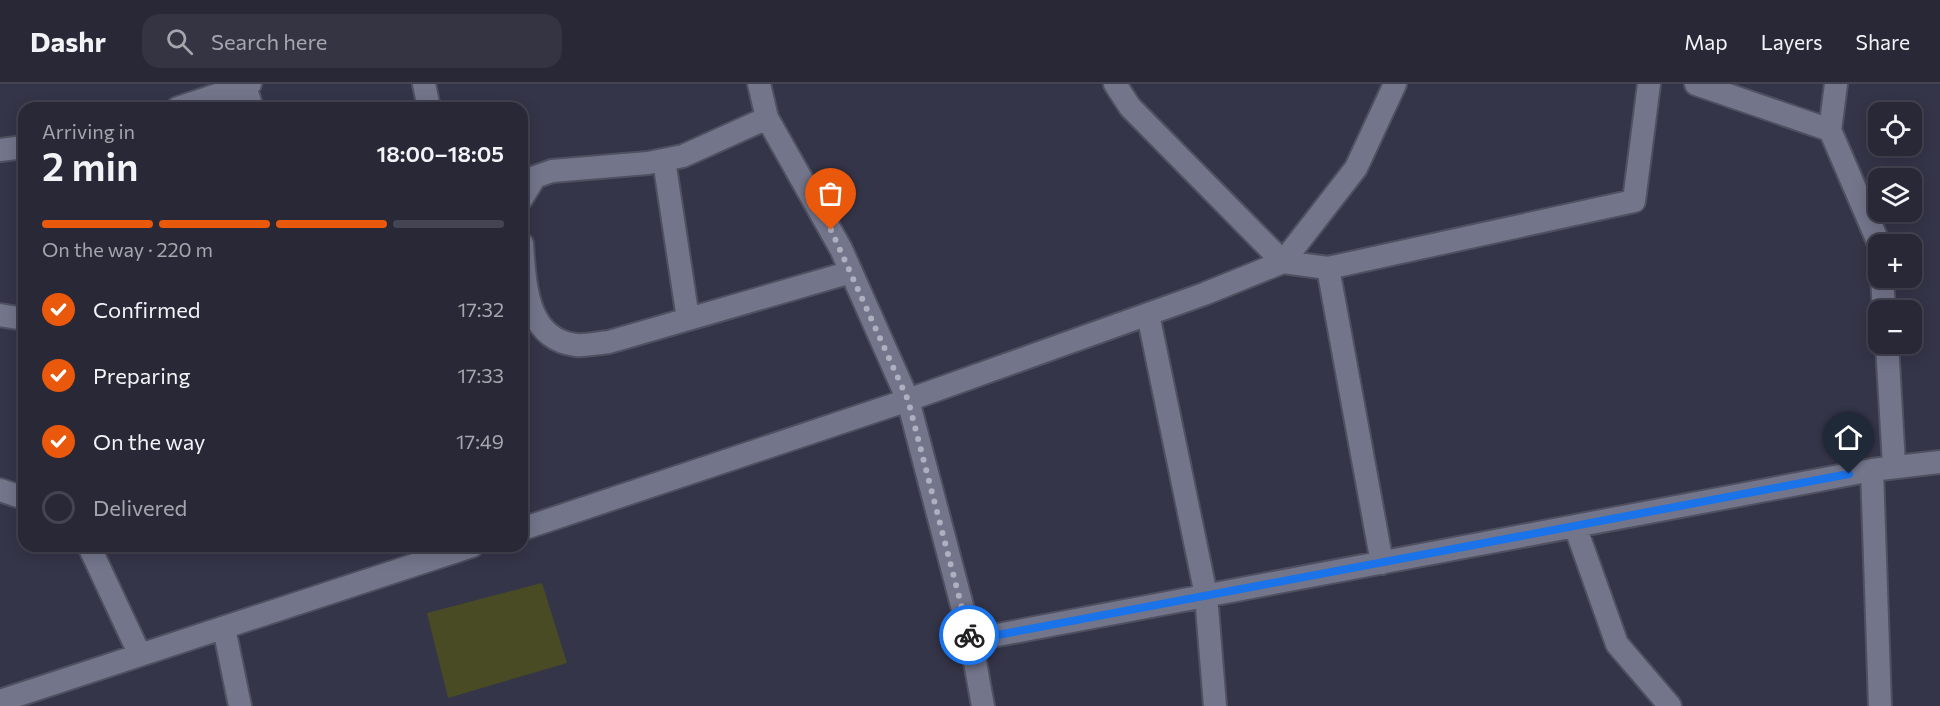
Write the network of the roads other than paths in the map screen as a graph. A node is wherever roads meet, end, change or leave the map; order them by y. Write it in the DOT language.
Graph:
graph roads {
  1 [pos="424,84"];
  2 [pos="759,84"];
  3 [pos="1115,84"];
  4 [pos="1395,84"];
  5 [pos="1649,84"];
  6 [pos="1696,84"];
  7 [pos="1836,84"];
  8 [pos="248,85"];
  9 [pos="196,102"];
  10 [pos="251,102"];
  11 [pos="428,102"];
  12 [pos="767,118"];
  13 [pos="1830,130"];
  14 [pos="18,148"];
  15 [pos="0,150"];
  16 [pos="664,160"];
  17 [pos="528,186"];
  18 [pos="1875,234"];
  19 [pos="1283,262"];
  20 [pos="1328,267"];
  21 [pos="851,272"];
  22 [pos="528,299"];
  23 [pos="1148,314"];
  24 [pos="0,315"];
  25 [pos="18,318"];
  26 [pos="688,319"];
  27 [pos="1888,354"];
  28 [pos="908,400"];
  29 [pos="1940,462"];
  30 [pos="1894,465"];
  31 [pos="1872,470"];
  32 [pos="0,490"];
  33 [pos="18,496"];
  34 [pos="528,525"];
  35 [pos="1575,526"];
  36 [pos="92,552"];
  37 [pos="454,552"];
  38 [pos="1382,563"];
  39 [pos="1206,595"];
  40 [pos="224,627"];
  41 [pos="971,640"];
  42 [pos="140,655"];
  43 [pos="0,701"];
  44 [pos="240,706"];
  45 [pos="983,706"];
  46 [pos="1215,706"];
  47 [pos="1670,706"];
  48 [pos="1880,706"];
  1 -- 11 [label="street"];
  2 -- 12 [label="street"];
  3 -- 19 [label="street"];
  4 -- 19 [label="street"];
  5 -- 20 [label="street"];
  6 -- 13 [label="street"];
  7 -- 13 [label="street"];
  8 -- 9 [label="street"];
  8 -- 10 [label="street"];
  12 -- 16 [label="street"];
  12 -- 21 [label="street"];
  13 -- 18 [label="street"];
  14 -- 15 [label="street"];
  16 -- 17 [label="street"];
  16 -- 26 [label="street"];
  19 -- 20 [label="street"];
  19 -- 23 [label="street"];
  20 -- 38 [label="street"];
  21 -- 26 [label="street"];
  21 -- 28 [label="street"];
  22 -- 26 [label="street"];
  23 -- 28 [label="street"];
  23 -- 39 [label="street"];
  24 -- 25 [label="street"];
  27 -- 30 [label="street"];
  28 -- 34 [label="street"];
  28 -- 41 [label="street"];
  29 -- 30 [label="street"];
  30 -- 31 [label="street"];
  31 -- 35 [label="street"];
  31 -- 48 [label="street"];
  32 -- 33 [label="street"];
  35 -- 38 [label="street"];
  35 -- 47 [label="street"];
  36 -- 42 [label="street"];
  37 -- 40 [label="street"];
  38 -- 39 [label="street"];
  39 -- 41 [label="street"];
  39 -- 46 [label="street"];
  40 -- 42 [label="street"];
  40 -- 44 [label="street"];
  41 -- 45 [label="street"];
  42 -- 43 [label="street"];
}
